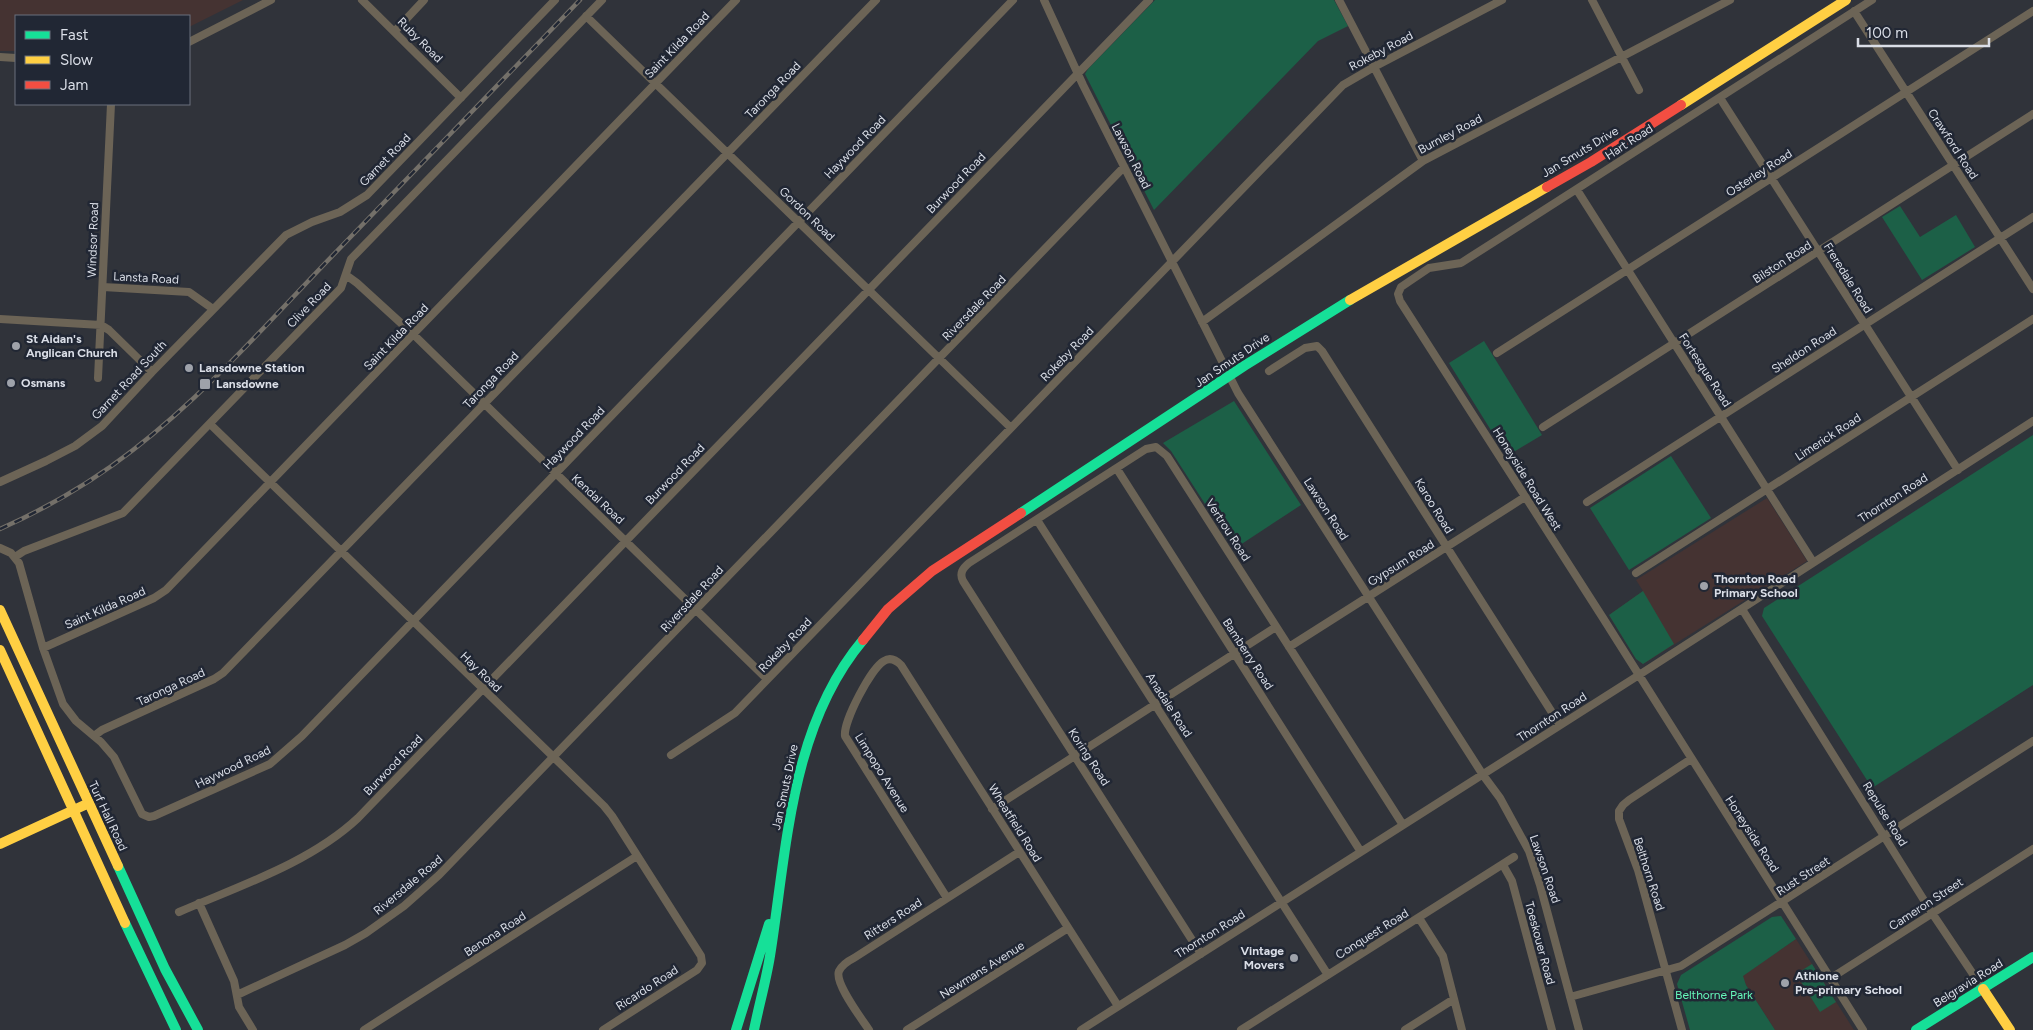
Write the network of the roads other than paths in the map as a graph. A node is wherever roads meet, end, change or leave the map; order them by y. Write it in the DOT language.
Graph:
graph roads {
  1 [pos="271,0"];
  2 [pos="362,0"];
  3 [pos="424,0"];
  4 [pos="555,0"];
  5 [pos="602,0"];
  6 [pos="736,0"];
  7 [pos="876,0"];
  8 [pos="1012,0"];
  9 [pos="1044,0"];
  10 [pos="1149,0"];
  11 [pos="1339,0"];
  12 [pos="1502,0"];
  13 [pos="1592,0"];
  14 [pos="1730,0"];
  15 [pos="1846,0"];
  16 [pos="1872,0"];
  17 [pos="1854,11"];
  18 [pos="2033,11"];
  19 [pos="586,16"];
  20 [pos="395,31"];
  21 [pos="190,41"];
  22 [pos="1622,57"];
  23 [pos="0,58"];
  24 [pos="15,58"];
  25 [pos="1374,67"];
  26 [pos="1078,73"];
  27 [pos="656,83"];
  28 [pos="1639,90"];
  29 [pos="1906,92"];
  30 [pos="461,98"];
  31 [pos="1720,98"];
  32 [pos="111,105"];
  33 [pos="2033,114"];
  34 [pos="728,153"];
  35 [pos="1424,161"];
  36 [pos="1953,165"];
  37 [pos="1124,167"];
  38 [pos="1771,178"];
  39 [pos="1577,190"];
  40 [pos="2033,217"];
  41 [pos="799,222"];
  42 [pos="2000,238"];
  43 [pos="1818,252"];
  44 [pos="1172,262"];
  45 [pos="1628,270"];
  46 [pos="346,275"];
  47 [pos="103,287"];
  48 [pos="2033,289"];
  49 [pos="869,290"];
  50 [pos="1398,294"];
  51 [pos="213,309"];
  52 [pos="0,319"];
  53 [pos="2033,319"];
  54 [pos="1202,322"];
  55 [pos="1864,324"];
  56 [pos="100,325"];
  57 [pos="414,335"];
  58 [pos="1674,344"];
  59 [pos="1497,353"];
  60 [pos="940,359"];
  61 [pos="1269,371"];
  62 [pos="152,372"];
  63 [pos="1230,376"];
  64 [pos="98,378"];
  65 [pos="1911,397"];
  66 [pos="484,404"];
  67 [pos="1721,416"];
  68 [pos="2033,421"];
  69 [pos="210,424"];
  70 [pos="1543,427"];
  71 [pos="1011,428"];
  72 [pos="1117,468"];
  73 [pos="1958,470"];
  74 [pos="556,474"];
  75 [pos="0,482"];
  76 [pos="270,483"];
  77 [pos="1767,489"];
  78 [pos="1525,497"];
  79 [pos="1586,502"];
  80 [pos="1037,520"];
  81 [pos="626,541"];
  82 [pos="0,548"];
  83 [pos="1447,548"];
  84 [pos="340,552"];
  85 [pos="15,557"];
  86 [pos="1813,562"];
  87 [pos="961,571"];
  88 [pos="1636,573"];
  89 [pos="1369,597"];
  90 [pos="1742,609"];
  91 [pos="0,610"];
  92 [pos="697,610"];
  93 [pos="413,621"];
  94 [pos="1276,627"];
  95 [pos="1290,647"];
  96 [pos="43,648"];
  97 [pos="0,650"];
  98 [pos="1235,654"];
  99 [pos="888,660"];
  100 [pos="1639,675"];
  101 [pos="768,679"];
  102 [pos="482,689"];
  103 [pos="1155,704"];
  104 [pos="1560,725"];
  105 [pos="94,736"];
  106 [pos="2033,741"];
  107 [pos="671,755"];
  108 [pos="1075,756"];
  109 [pos="554,759"];
  110 [pos="1692,759"];
  111 [pos="1483,775"];
  112 [pos="89,803"];
  113 [pos="992,809"];
  114 [pos="74,810"];
  115 [pos="1403,825"];
  116 [pos="1885,836"];
  117 [pos="0,844"];
  118 [pos="2033,849"];
  119 [pos="1019,852"];
  120 [pos="1361,852"];
  121 [pos="637,856"];
  122 [pos="1514,857"];
  123 [pos="1503,864"];
  124 [pos="782,870"];
  125 [pos="947,898"];
  126 [pos="1282,902"];
  127 [pos="1782,902"];
  128 [pos="199,904"];
  129 [pos="179,912"];
  130 [pos="1932,913"];
  131 [pos="1419,918"];
  132 [pos="1068,928"];
  133 [pos="1201,954"];
  134 [pos="2033,957"];
  135 [pos="702,963"];
  136 [pos="1666,972"];
  137 [pos="1328,975"];
  138 [pos="1831,978"];
  139 [pos="1983,989"];
  140 [pos="237,995"];
  141 [pos="1570,997"];
  142 [pos="1454,998"];
  143 [pos="1118,1006"];
  144 [pos="176,1030"];
  145 [pos="198,1030"];
  146 [pos="252,1030"];
  147 [pos="364,1030"];
  148 [pos="603,1030"];
  149 [pos="736,1030"];
  150 [pos="754,1030"];
  151 [pos="869,1030"];
  152 [pos="908,1030"];
  153 [pos="1081,1030"];
  154 [pos="1241,1030"];
  155 [pos="1405,1030"];
  156 [pos="1462,1030"];
  157 [pos="1552,1030"];
  158 [pos="1579,1030"];
  159 [pos="1682,1030"];
  160 [pos="1864,1030"];
  161 [pos="1916,1030"];
  162 [pos="2010,1030"];
  1 -- 21 [label="street"];
  2 -- 20 [label="street, Ruby Road"];
  3 -- 20 [label="street"];
  4 -- 30 [label="street, Garnet Road"];
  5 -- 19 [label="street, Clive Road"];
  6 -- 27 [label="street, Saint Kilda Road"];
  7 -- 34 [label="street, Taronga Road"];
  8 -- 41 [label="street, Haywood Road"];
  9 -- 26 [label="street, Lawson Road"];
  10 -- 26 [label="street, Burwood Road"];
  11 -- 25 [label="street"];
  12 -- 25 [label="street, Rokeby Road"];
  13 -- 22 [label="street"];
  14 -- 22 [label="street, Burnley Road"];
  15 -- 63 [label="main road, Jan Smuts Drive"];
  16 -- 17 [label="street, Hart Road"];
  17 -- 29 [label="street, Crawford Road"];
  17 -- 31 [label="street, Hart Road"];
  18 -- 29 [label="street, Osterley Road"];
  19 -- 27 [label="street, Gordon Road"];
  19 -- 46 [label="street, Clive Road"];
  20 -- 30 [label="street, Ruby Road"];
  22 -- 28 [label="street"];
  22 -- 35 [label="street, Burnley Road"];
  23 -- 24 [label="street"];
  25 -- 35 [label="street"];
  25 -- 44 [label="street, Rokeby Road"];
  26 -- 37 [label="street, Lawson Road"];
  26 -- 49 [label="street, Burwood Road"];
  27 -- 34 [label="street, Gordon Road"];
  27 -- 57 [label="street, Saint Kilda Road"];
  29 -- 36 [label="street, Crawford Road"];
  29 -- 38 [label="street, Osterley Road"];
  30 -- 51 [label="street, Garnet Road"];
  31 -- 38 [label="street, Freredale Road"];
  31 -- 39 [label="street, Hart Road"];
  32 -- 47 [label="street, Windsor Road"];
  33 -- 36 [label="street, Bilston Road"];
  34 -- 41 [label="street, Gordon Road"];
  34 -- 66 [label="street, Taronga Road"];
  35 -- 54 [label="street, Burnley Road"];
  36 -- 42 [label="street, Crawford Road"];
  36 -- 43 [label="street, Bilston Road"];
  37 -- 44 [label="street, Lawson Road"];
  37 -- 60 [label="street, Riversdale Road"];
  38 -- 43 [label="street, Freredale Road"];
  38 -- 45 [label="street, Osterley Road"];
  39 -- 45 [label="street, Fortesque Road"];
  39 -- 50 [label="street, Hart Road"];
  40 -- 42 [label="street, Sheldon Road"];
  41 -- 49 [label="street, Gordon Road"];
  41 -- 74 [label="street, Haywood Road"];
  42 -- 48 [label="street, Crawford Road"];
  42 -- 55 [label="street, Sheldon Road"];
  43 -- 55 [label="street, Freredale Road"];
  43 -- 58 [label="street, Bilston Road"];
  44 -- 54 [label="street, Lawson Road"];
  44 -- 71 [label="street, Rokeby Road"];
  45 -- 58 [label="street, Fortesque Road"];
  45 -- 59 [label="street, Osterley Road"];
  46 -- 57 [label="street, Kendal Road"];
  46 -- 69 [label="street, Clive Road"];
  47 -- 51 [label="street, Lansta Road"];
  47 -- 56 [label="street, Windsor Road"];
  49 -- 60 [label="street, Gordon Road"];
  49 -- 81 [label="street, Burwood Road"];
  50 -- 78 [label="street, Honeyside Road West"];
  51 -- 62 [label="street, Garnet Road South"];
  52 -- 56 [label="street"];
  53 -- 65 [label="street, Limerick Road"];
  54 -- 63 [label="street, Lawson Road"];
  55 -- 65 [label="street, Freredale Road"];
  55 -- 67 [label="street, Sheldon Road"];
  56 -- 62 [label="street"];
  56 -- 64 [label="street, Windsor Road"];
  57 -- 66 [label="street, Kendal Road"];
  57 -- 76 [label="street, Saint Kilda Road"];
  58 -- 67 [label="street, Fortesque Road"];
  58 -- 70 [label="street, Bilston Road"];
  60 -- 71 [label="street, Gordon Road"];
  60 -- 92 [label="street, Riversdale Road"];
  61 -- 83 [label="street, Karoo Road"];
  62 -- 75 [label="street, Garnet Road South"];
  63 -- 89 [label="street, Lawson Road"];
  63 -- 124 [label="main road, Jan Smuts Drive"];
  65 -- 73 [label="street, Freredale Road"];
  65 -- 77 [label="street, Limerick Road"];
  66 -- 74 [label="street, Kendal Road"];
  66 -- 84 [label="street, Taronga Road"];
  67 -- 77 [label="street, Fortesque Road"];
  67 -- 79 [label="street, Sheldon Road"];
  68 -- 73 [label="street, Thornton Road"];
  69 -- 76 [label="street, Hay Road"];
  69 -- 85 [label="street, Clive Road"];
  71 -- 101 [label="street, Rokeby Road"];
  72 -- 80 [label="street, Vertrou Road"];
  72 -- 94 [label="street, Vertrou Road"];
  72 -- 98 [label="street, Bamberry Road"];
  73 -- 86 [label="street, Thornton Road"];
  74 -- 81 [label="street, Kendal Road"];
  74 -- 93 [label="street, Haywood Road"];
  76 -- 84 [label="street, Hay Road"];
  76 -- 96 [label="street, Saint Kilda Road"];
  77 -- 86 [label="street, Fortesque Road"];
  77 -- 88 [label="street, Limerick Road"];
  78 -- 83 [label="street, Gypsum Road"];
  78 -- 100 [label="street, Honeyside Road West"];
  80 -- 87 [label="street, Vertrou Road"];
  80 -- 103 [label="street, Anadale Road"];
  81 -- 92 [label="street, Kendal Road"];
  81 -- 102 [label="street, Burwood Road"];
  82 -- 85 [label="street"];
  83 -- 89 [label="street, Gypsum Road"];
  83 -- 104 [label="street, Karoo Road"];
  84 -- 93 [label="street, Hay Road"];
  84 -- 105 [label="street, Taronga Road"];
  85 -- 96 [label="street"];
  86 -- 90 [label="street, Thornton Road"];
  87 -- 108 [label="street, Koring Road"];
  89 -- 95 [label="street, Gypsum Road"];
  89 -- 111 [label="street, Lawson Road"];
  90 -- 100 [label="street, Thornton Road"];
  90 -- 116 [label="street, Repulse Road"];
  91 -- 112 [label="main road, Turf Hall Road"];
  92 -- 101 [label="street, Kendal Road"];
  92 -- 109 [label="street, Riversdale Road"];
  93 -- 102 [label="street, Hay Road"];
  93 -- 105 [label="street, Haywood Road"];
  94 -- 95 [label="street, Vertrou Road"];
  94 -- 98 [label="street"];
  95 -- 115 [label="street, Vertrou Road"];
  96 -- 105 [label="street"];
  97 -- 114 [label="main road"];
  98 -- 103 [label="street"];
  98 -- 120 [label="street, Bamberry Road"];
  99 -- 113 [label="street, Wheatfield Road"];
  99 -- 125 [label="street, Limpopo Avenue"];
  100 -- 104 [label="street, Thornton Road"];
  100 -- 110 [label="street, Honeyside Road"];
  101 -- 107 [label="street, Rokeby Road"];
  102 -- 109 [label="street, Hay Road"];
  102 -- 128 [label="street, Burwood Road"];
  103 -- 108 [label="street"];
  103 -- 126 [label="street, Anadale Road"];
  104 -- 111 [label="street, Thornton Road"];
  106 -- 116 [label="street, Rust Street"];
  108 -- 113 [label="street"];
  108 -- 133 [label="street, Koring Road"];
  109 -- 121 [label="street, Hay Road"];
  109 -- 140 [label="street, Riversdale Road"];
  110 -- 127 [label="street, Honeyside Road"];
  110 -- 136 [label="street, Belthorn Road"];
  111 -- 115 [label="street, Thornton Road"];
  111 -- 141 [label="street, Lawson Road"];
  112 -- 114 [label="main road"];
  112 -- 145 [label="main road, Turf Hall Road"];
  113 -- 119 [label="street, Wheatfield Road"];
  114 -- 117 [label="main road"];
  114 -- 144 [label="main road"];
  115 -- 120 [label="street, Thornton Road"];
  116 -- 127 [label="street, Rust Street"];
  116 -- 130 [label="street, Repulse Road"];
  118 -- 130 [label="street, Cameron Street"];
  119 -- 125 [label="street, Ritters Road"];
  119 -- 132 [label="street, Wheatfield Road"];
  120 -- 126 [label="street, Thornton Road"];
  121 -- 135 [label="street, Hay Road"];
  121 -- 147 [label="street, Benona Road"];
  122 -- 123 [label="street, Conquest Road"];
  123 -- 131 [label="street, Conquest Road"];
  123 -- 157 [label="street, Toeskouer Road"];
  124 -- 149 [label="main road, Jan Smuts Drive"];
  124 -- 150 [label="main road, Jan Smuts Drive"];
  125 -- 151 [label="street, Ritters Road"];
  126 -- 133 [label="street, Thornton Road"];
  126 -- 137 [label="street, Anadale Road"];
  127 -- 136 [label="street, Rust Street"];
  127 -- 138 [label="street, Honeyside Road"];
  128 -- 129 [label="street, Burwood Road"];
  128 -- 140 [label="street"];
  130 -- 138 [label="street, Cameron Street"];
  130 -- 139 [label="street, Repulse Road"];
  131 -- 137 [label="street, Conquest Road"];
  131 -- 142 [label="street"];
  132 -- 143 [label="street, Wheatfield Road"];
  132 -- 152 [label="street, Newmans Avenue"];
  133 -- 143 [label="street, Thornton Road"];
  134 -- 139 [label="main road, Belgravia Road"];
  135 -- 148 [label="street, Ricardo Road"];
  136 -- 141 [label="street, Rust Street"];
  136 -- 159 [label="street, Belthorn Road"];
  137 -- 154 [label="street, Conquest Road"];
  138 -- 160 [label="street, Honeyside Road"];
  139 -- 161 [label="main road, Belgravia Road"];
  139 -- 162 [label="main road, Repulse Road"];
  140 -- 146 [label="street"];
  141 -- 158 [label="street, Lawson Road"];
  142 -- 155 [label="street"];
  142 -- 156 [label="street"];
  143 -- 153 [label="street, Thornton Road"];
}
